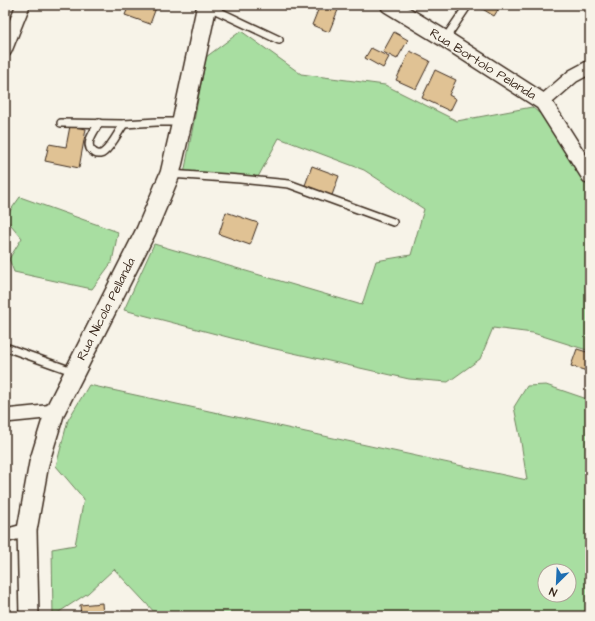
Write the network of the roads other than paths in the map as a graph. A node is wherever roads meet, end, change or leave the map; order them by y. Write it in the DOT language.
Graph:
graph roads {
  1 [pos="23,5"];
  2 [pos="389,5"];
  3 [pos="468,5"];
  4 [pos="207,6"];
  5 [pos="445,39"];
  6 [pos="279,40"];
  7 [pos="5,50"];
  8 [pos="590,67"];
  9 [pos="543,102"];
  10 [pos="182,122"];
  11 [pos="61,123"];
  12 [pos="99,123"];
  13 [pos="124,124"];
  14 [pos="170,174"];
  15 [pos="590,176"];
  16 [pos="393,222"];
  17 [pos="5,347"];
  18 [pos="75,372"];
  19 [pos="55,411"];
  20 [pos="5,416"];
  21 [pos="27,530"];
  22 [pos="5,536"];
  23 [pos="29,616"];
  1 -- 7 [label="street"];
  2 -- 5 [label="street, Rua Bortolo Pelanda"];
  3 -- 5 [label="lane"];
  4 -- 6 [label="lane"];
  4 -- 10 [label="main road, Rua Nicola Pellanda"];
  5 -- 9 [label="street, Rua Bortolo Pelanda"];
  8 -- 9 [label="street"];
  9 -- 15 [label="street, Rua Bortolo Pelanda"];
  10 -- 13 [label="lane"];
  10 -- 14 [label="main road, Rua Nicola Pellanda"];
  11 -- 12 [label="lane"];
  12 -- 13 [label="lane"];
  12 -- 13 [label="lane"];
  14 -- 16 [label="lane"];
  14 -- 18 [label="main road, Rua Nicola Pellanda"];
  17 -- 18 [label="lane"];
  18 -- 19 [label="main road, Rua Nicola Pellanda"];
  19 -- 20 [label="street"];
  19 -- 21 [label="main road, Rua Nicola Pellanda"];
  21 -- 22 [label="street"];
  21 -- 23 [label="main road, Rua Nicola Pellanda"];
}
